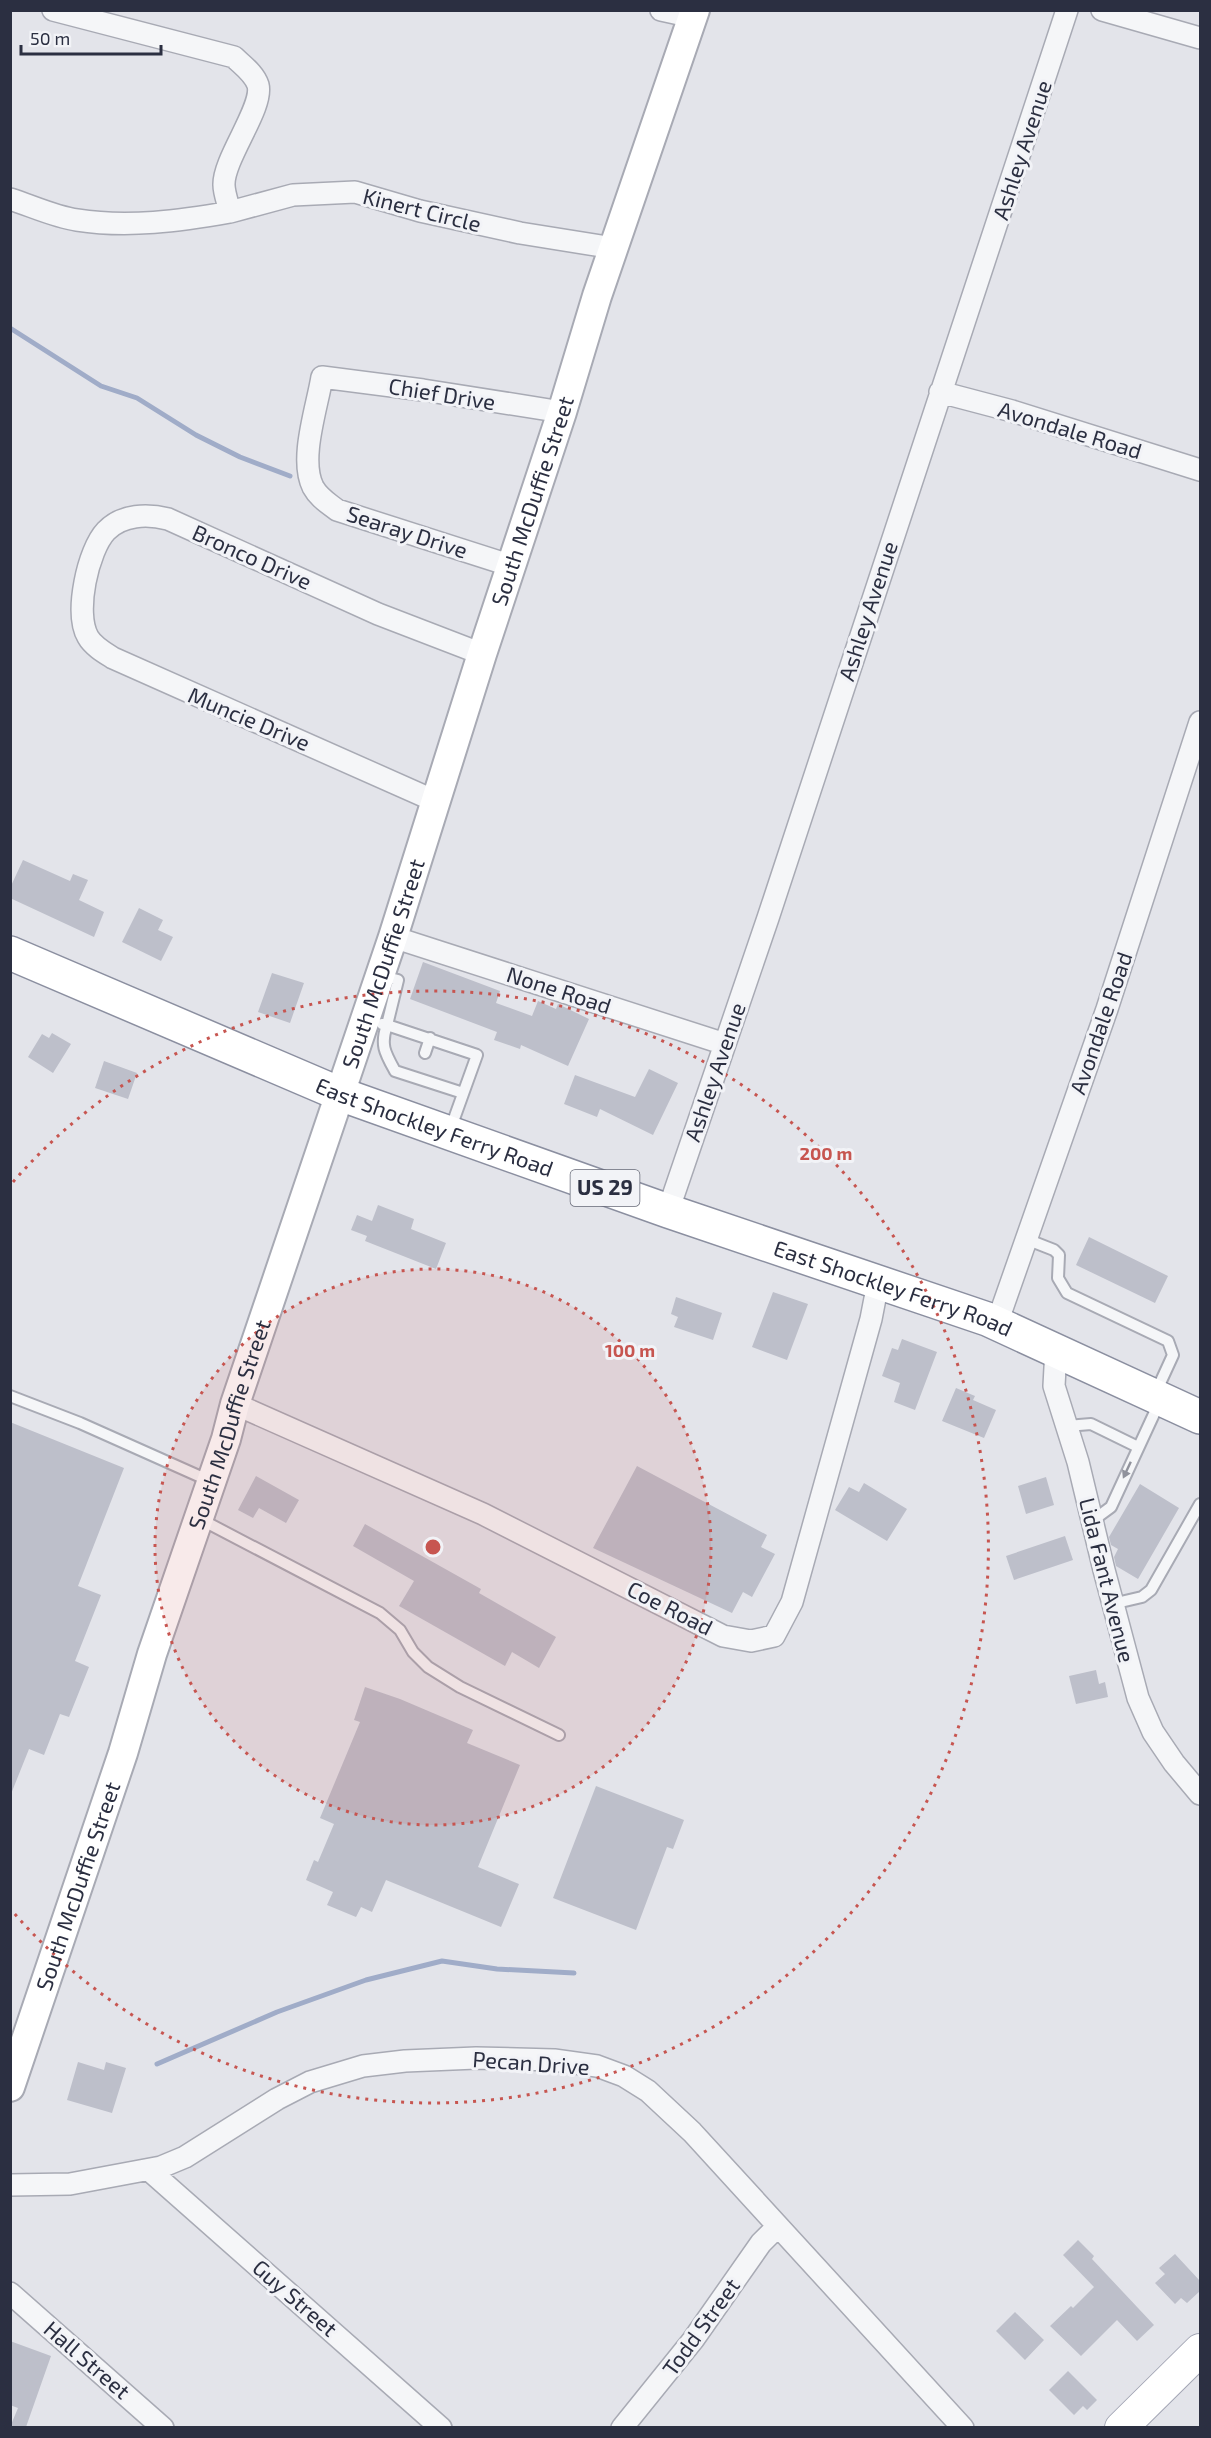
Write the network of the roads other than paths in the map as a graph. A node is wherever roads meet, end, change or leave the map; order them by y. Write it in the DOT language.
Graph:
graph roads {
  1 [pos="53,10"];
  2 [pos="662,10"];
  3 [pos="1067,10"];
  4 [pos="1102,10"];
  5 [pos="694,14"];
  6 [pos="1200,38"];
  7 [pos="10,199"];
  8 [pos="230,212"];
  9 [pos="614,248"];
  10 [pos="322,377"];
  11 [pos="940,392"];
  12 [pos="562,412"];
  13 [pos="1200,470"];
  14 [pos="512,566"];
  15 [pos="82,616"];
  16 [pos="482,654"];
  17 [pos="1200,722"];
  18 [pos="435,801"];
  19 [pos="393,937"];
  20 [pos="10,953"];
  21 [pos="376,1022"];
  22 [pos="430,1038"];
  23 [pos="725,1044"];
  24 [pos="425,1053"];
  25 [pos="463,1093"];
  26 [pos="340,1094"];
  27 [pos="449,1133"];
  28 [pos="668,1211"];
  29 [pos="1026,1239"];
  30 [pos="878,1283"];
  31 [pos="997,1323"];
  32 [pos="1056,1349"];
  33 [pos="10,1396"];
  34 [pos="1158,1397"];
  35 [pos="235,1404"];
  36 [pos="1200,1417"];
  37 [pos="1067,1426"];
  38 [pos="1138,1447"];
  39 [pos="210,1482"];
  40 [pos="1200,1504"];
  41 [pos="198,1518"];
  42 [pos="1092,1521"];
  43 [pos="1112,1604"];
  44 [pos="559,1735"];
  45 [pos="1200,1794"];
  46 [pos="10,2087"];
  47 [pos="149,2170"];
  48 [pos="10,2185"];
  49 [pos="778,2226"];
  50 [pos="10,2293"];
  51 [pos="1200,2350"];
  52 [pos="164,2427"];
  53 [pos="441,2427"];
  54 [pos="622,2427"];
  55 [pos="963,2427"];
  56 [pos="1121,2427"];
  1 -- 8 [label="street"];
  2 -- 5 [label="street"];
  3 -- 11 [label="street, Ashley Avenue"];
  4 -- 6 [label="street"];
  5 -- 9 [label="street, South McDuffie Street"];
  7 -- 8 [label="street, Kinert Circle"];
  8 -- 9 [label="street, Kinert Circle"];
  9 -- 12 [label="street, South McDuffie Street"];
  10 -- 12 [label="street, Chief Drive"];
  10 -- 14 [label="street, Searay Drive"];
  11 -- 13 [label="street, Avondale Road"];
  11 -- 23 [label="street, Ashley Avenue"];
  12 -- 14 [label="street, South McDuffie Street"];
  14 -- 16 [label="street, South McDuffie Street"];
  15 -- 16 [label="street, Bronco Drive"];
  15 -- 18 [label="street, Muncie Drive"];
  16 -- 18 [label="street, South McDuffie Street"];
  17 -- 29 [label="street, Avondale Road"];
  18 -- 19 [label="street, South McDuffie Street"];
  19 -- 21 [label="street, South McDuffie Street"];
  19 -- 23 [label="street, None Road"];
  20 -- 26 [label="highway, East Shockley Ferry Road / US 29"];
  21 -- 22 [label="lane"];
  21 -- 25 [label="lane"];
  21 -- 26 [label="street, South McDuffie Street"];
  22 -- 24 [label="lane"];
  22 -- 25 [label="lane"];
  23 -- 28 [label="street, Ashley Avenue"];
  25 -- 27 [label="lane"];
  26 -- 27 [label="highway, East Shockley Ferry Road / US 29"];
  26 -- 35 [label="street, South McDuffie Street"];
  27 -- 28 [label="highway, East Shockley Ferry Road / US 29"];
  28 -- 30 [label="highway, East Shockley Ferry Road / US 29"];
  29 -- 31 [label="street, Avondale Road"];
  29 -- 34 [label="lane"];
  30 -- 31 [label="highway, East Shockley Ferry Road / US 29"];
  30 -- 35 [label="street, Coe Road"];
  31 -- 32 [label="highway, East Shockley Ferry Road / US 29"];
  32 -- 34 [label="highway, East Shockley Ferry Road / US 29"];
  32 -- 37 [label="street, Lida Fant Avenue"];
  33 -- 39 [label="lane"];
  34 -- 36 [label="highway, East Shockley Ferry Road / US 29"];
  34 -- 38 [label="lane"];
  35 -- 39 [label="street, South McDuffie Street"];
  37 -- 38 [label="lane"];
  37 -- 42 [label="street, Lida Fant Avenue"];
  38 -- 42 [label="lane, one-way"];
  39 -- 41 [label="street, South McDuffie Street"];
  40 -- 43 [label="lane"];
  41 -- 44 [label="lane"];
  41 -- 46 [label="street, South McDuffie Street"];
  42 -- 43 [label="street, Lida Fant Avenue"];
  43 -- 45 [label="street, Lida Fant Avenue"];
  47 -- 48 [label="street, Pecan Drive"];
  47 -- 49 [label="street, Pecan Drive"];
  47 -- 53 [label="street, Guy Street"];
  49 -- 54 [label="street, Todd Street"];
  49 -- 55 [label="street, Pecan Drive"];
  50 -- 52 [label="street, Hall Street"];
  51 -- 56 [label="main road"];
}
